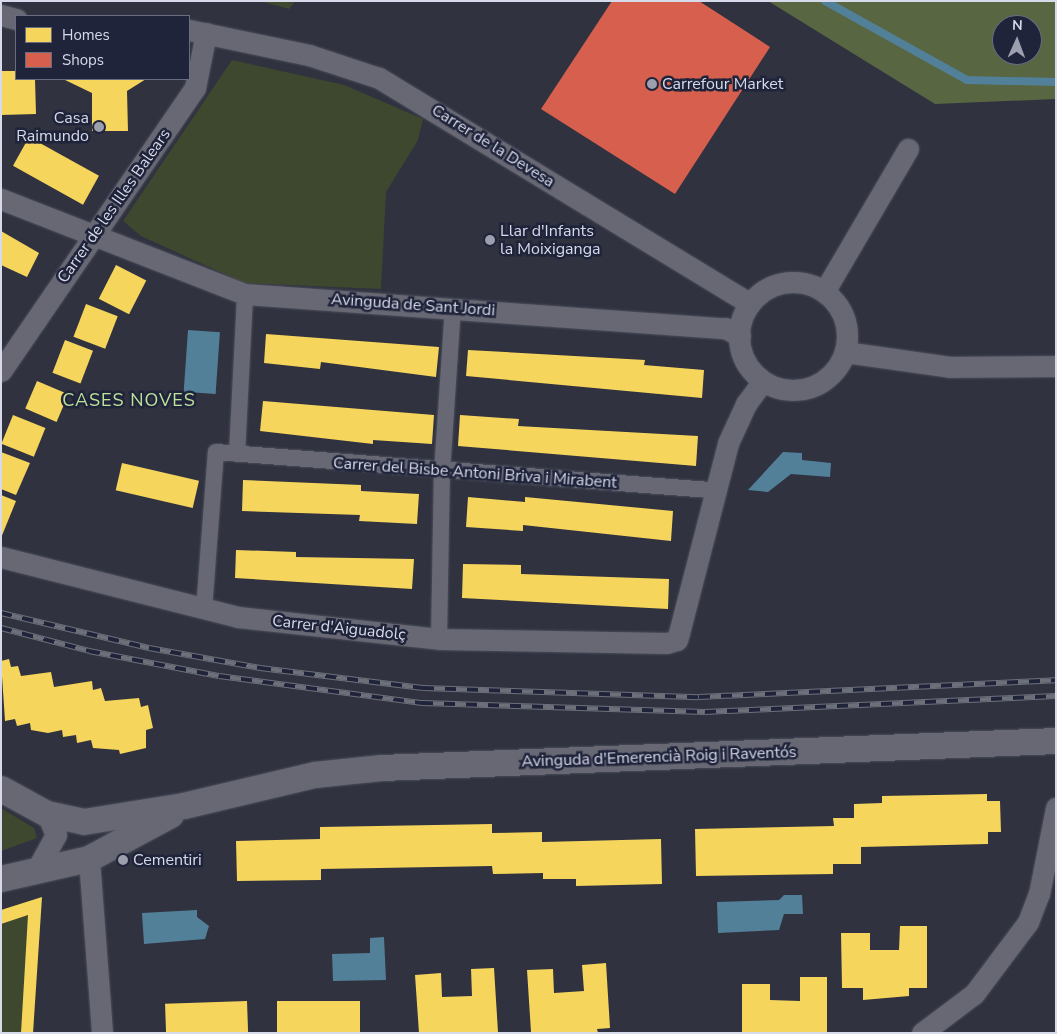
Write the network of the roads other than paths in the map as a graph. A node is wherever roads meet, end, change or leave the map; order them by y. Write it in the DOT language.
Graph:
graph roads {
  1 [pos="1,15"];
  2 [pos="15,19"];
  3 [pos="15,28"];
  4 [pos="1,31"];
  5 [pos="204,32"];
  6 [pos="908,149"];
  7 [pos="1,199"];
  8 [pos="96,232"];
  9 [pos="824,292"];
  10 [pos="245,294"];
  11 [pos="750,304"];
  12 [pos="453,308"];
  13 [pos="740,336"];
  14 [pos="845,352"];
  15 [pos="1056,366"];
  16 [pos="1,371"];
  17 [pos="762,382"];
  18 [pos="237,454"];
  19 [pos="442,472"];
  20 [pos="713,490"];
  21 [pos="1,557"];
  22 [pos="204,610"];
  23 [pos="439,639"];
  24 [pos="1056,741"];
  25 [pos="1,788"];
  26 [pos="184,806"];
  27 [pos="1056,808"];
  28 [pos="46,814"];
  29 [pos="89,859"];
  30 [pos="38,869"];
  31 [pos="1,880"];
  32 [pos="102,1033"];
  33 [pos="922,1033"];
  1 -- 2 [label="street"];
  3 -- 4 [label="street"];
  5 -- 8 [label="street, Carrer de les Illes Balears"];
  5 -- 11 [label="street, Carrer de la Devesa"];
  6 -- 9 [label="street"];
  7 -- 8 [label="street, Avinguda de Sant Jordi"];
  8 -- 10 [label="street, Avinguda de Sant Jordi"];
  8 -- 16 [label="street, Carrer de les Illes Balears"];
  9 -- 11 [label="street"];
  9 -- 14 [label="street"];
  10 -- 12 [label="street, Avinguda de Sant Jordi"];
  10 -- 18 [label="street"];
  11 -- 13 [label="street"];
  12 -- 13 [label="street, Avinguda de Sant Jordi"];
  12 -- 19 [label="street"];
  13 -- 17 [label="street"];
  14 -- 15 [label="street"];
  14 -- 17 [label="street"];
  17 -- 20 [label="street"];
  18 -- 19 [label="street, Carrer del Bisbe Antoni Briva i Mirabent"];
  18 -- 22 [label="street, Carrer del Bisbe Antoni Briva i Mirabent"];
  19 -- 20 [label="street, Carrer del Bisbe Antoni Briva i Mirabent"];
  19 -- 23 [label="street"];
  20 -- 23 [label="street, Carrer d'Aiguadolç"];
  21 -- 22 [label="street, Carrer d'Aiguadolç"];
  22 -- 23 [label="street, Carrer d'Aiguadolç"];
  24 -- 26 [label="street, Avinguda d'Emerencià Roig i Raventós"];
  25 -- 28 [label="street"];
  26 -- 28 [label="street"];
  26 -- 29 [label="street"];
  27 -- 33 [label="street"];
  28 -- 30 [label="street"];
  29 -- 30 [label="street"];
  29 -- 32 [label="street"];
  30 -- 31 [label="street"];
}
